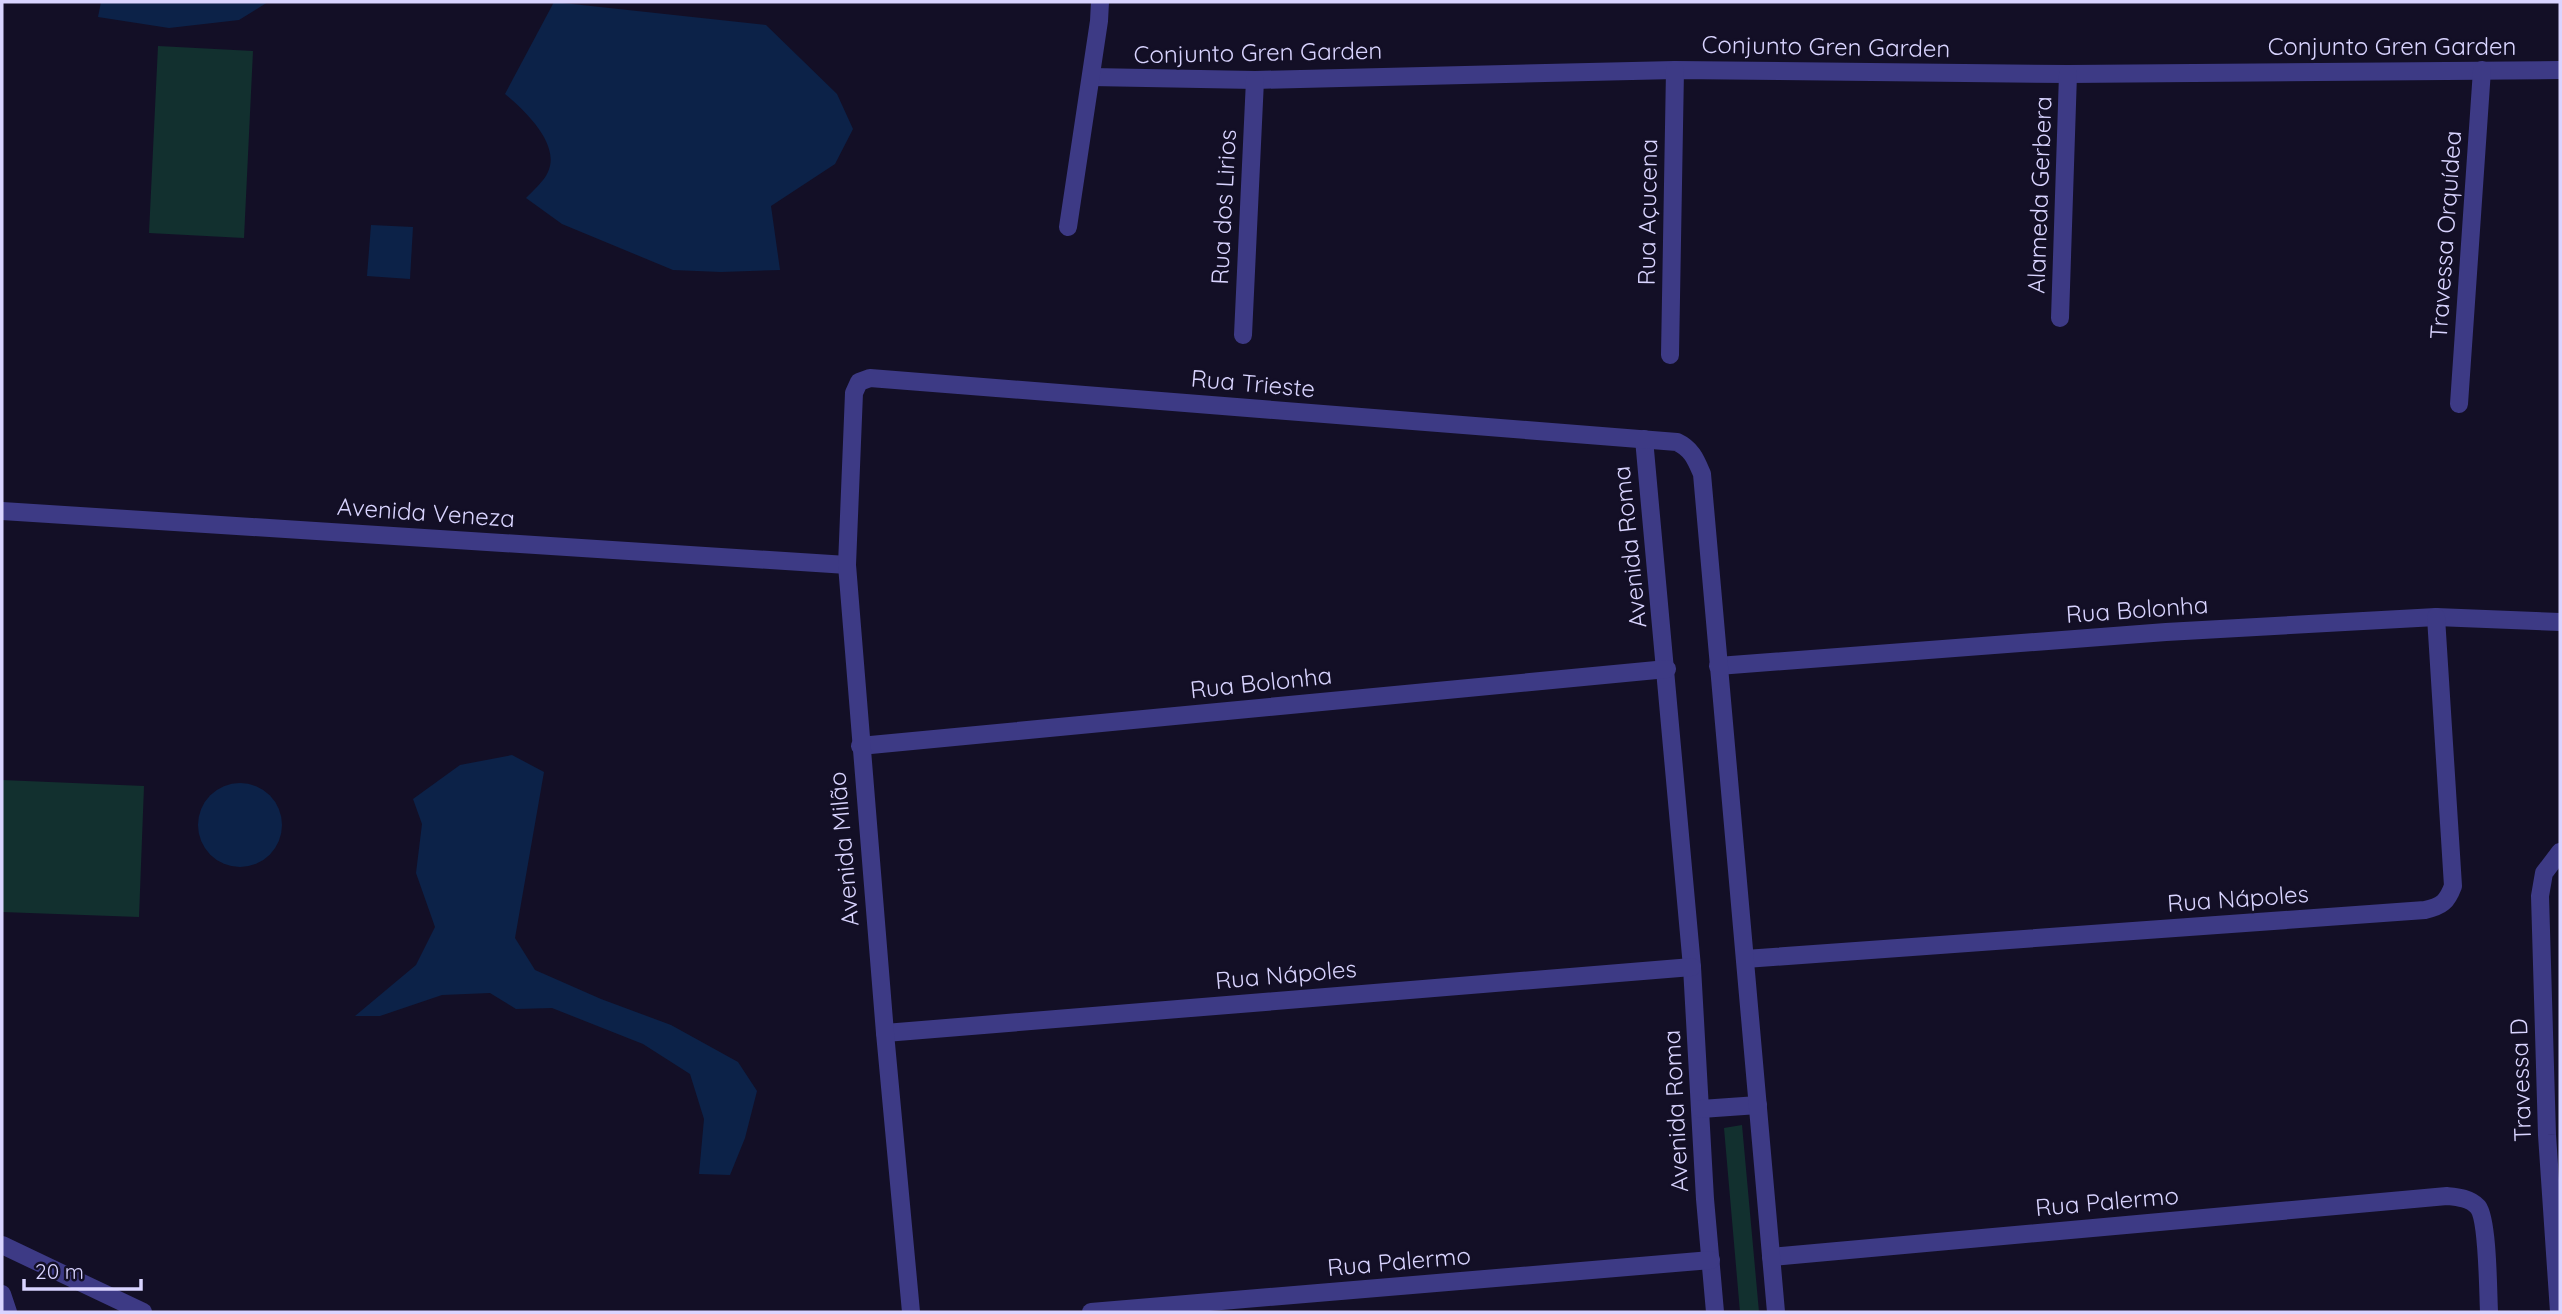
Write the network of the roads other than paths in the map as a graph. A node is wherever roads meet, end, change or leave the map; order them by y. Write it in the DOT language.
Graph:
graph roads {
  1 [pos="1100,2"];
  2 [pos="1675,70"];
  3 [pos="2482,70"];
  4 [pos="2560,70"];
  5 [pos="2068,74"];
  6 [pos="1091,77"];
  7 [pos="1255,80"];
  8 [pos="1068,227"];
  9 [pos="2060,318"];
  10 [pos="1243,335"];
  11 [pos="1670,355"];
  12 [pos="859,382"];
  13 [pos="2459,404"];
  14 [pos="1644,439"];
  15 [pos="2,511"];
  16 [pos="847,565"];
  17 [pos="2436,617"];
  18 [pos="2560,622"];
  19 [pos="1718,666"];
  20 [pos="1667,669"];
  21 [pos="860,746"];
  22 [pos="2560,852"];
  23 [pos="1745,959"];
  24 [pos="1692,967"];
  25 [pos="885,1033"];
  26 [pos="1758,1105"];
  27 [pos="1701,1109"];
  28 [pos="2554,1135"];
  29 [pos="2,1245"];
  30 [pos="1771,1257"];
  31 [pos="1711,1260"];
  32 [pos="2,1294"];
  33 [pos="8,1312"];
  34 [pos="143,1312"];
  35 [pos="911,1312"];
  36 [pos="1091,1312"];
  37 [pos="1716,1312"];
  38 [pos="1776,1312"];
  39 [pos="2489,1312"];
  40 [pos="2559,1312"];
  1 -- 6 [label="street"];
  2 -- 5 [label="street, Conjunto Gren Garden"];
  2 -- 7 [label="street, Conjunto Gren Garden"];
  2 -- 11 [label="street, Rua Açucena"];
  3 -- 4 [label="street, Conjunto Gren Garden"];
  3 -- 5 [label="street, Conjunto Gren Garden"];
  3 -- 13 [label="street, Travessa Orquídea"];
  5 -- 9 [label="street, Alameda Gerbera"];
  6 -- 7 [label="street, Conjunto Gren Garden"];
  6 -- 8 [label="street"];
  7 -- 10 [label="street, Rua dos Lirios"];
  12 -- 14 [label="street, Rua Trieste"];
  12 -- 16 [label="street, Avenida Milão"];
  14 -- 19 [label="street, Avenida Roma"];
  14 -- 20 [label="street, Avenida Roma"];
  15 -- 16 [label="street, Avenida Veneza"];
  16 -- 21 [label="street, Avenida Milão"];
  17 -- 18 [label="street, Rua Bolonha"];
  17 -- 19 [label="street, Rua Bolonha"];
  17 -- 23 [label="street, Rua Nápoles"];
  19 -- 23 [label="street, Avenida Roma"];
  20 -- 21 [label="street, Rua Bolonha"];
  20 -- 24 [label="street, Avenida Roma"];
  21 -- 25 [label="street, Avenida Milão"];
  22 -- 28 [label="street, Travessa D"];
  23 -- 26 [label="street, Avenida Roma"];
  24 -- 25 [label="street, Rua Nápoles"];
  24 -- 27 [label="street, Avenida Roma"];
  25 -- 35 [label="street, Avenida Milão"];
  26 -- 27 [label="street"];
  26 -- 30 [label="street, Avenida Roma"];
  27 -- 31 [label="street, Avenida Roma"];
  28 -- 40 [label="street, Travessa D"];
  29 -- 34 [label="street"];
  30 -- 38 [label="street, Avenida Roma"];
  30 -- 39 [label="street, Rua Palermo"];
  31 -- 36 [label="street, Rua Palermo"];
  31 -- 37 [label="street, Avenida Roma"];
  32 -- 33 [label="street"];
}
